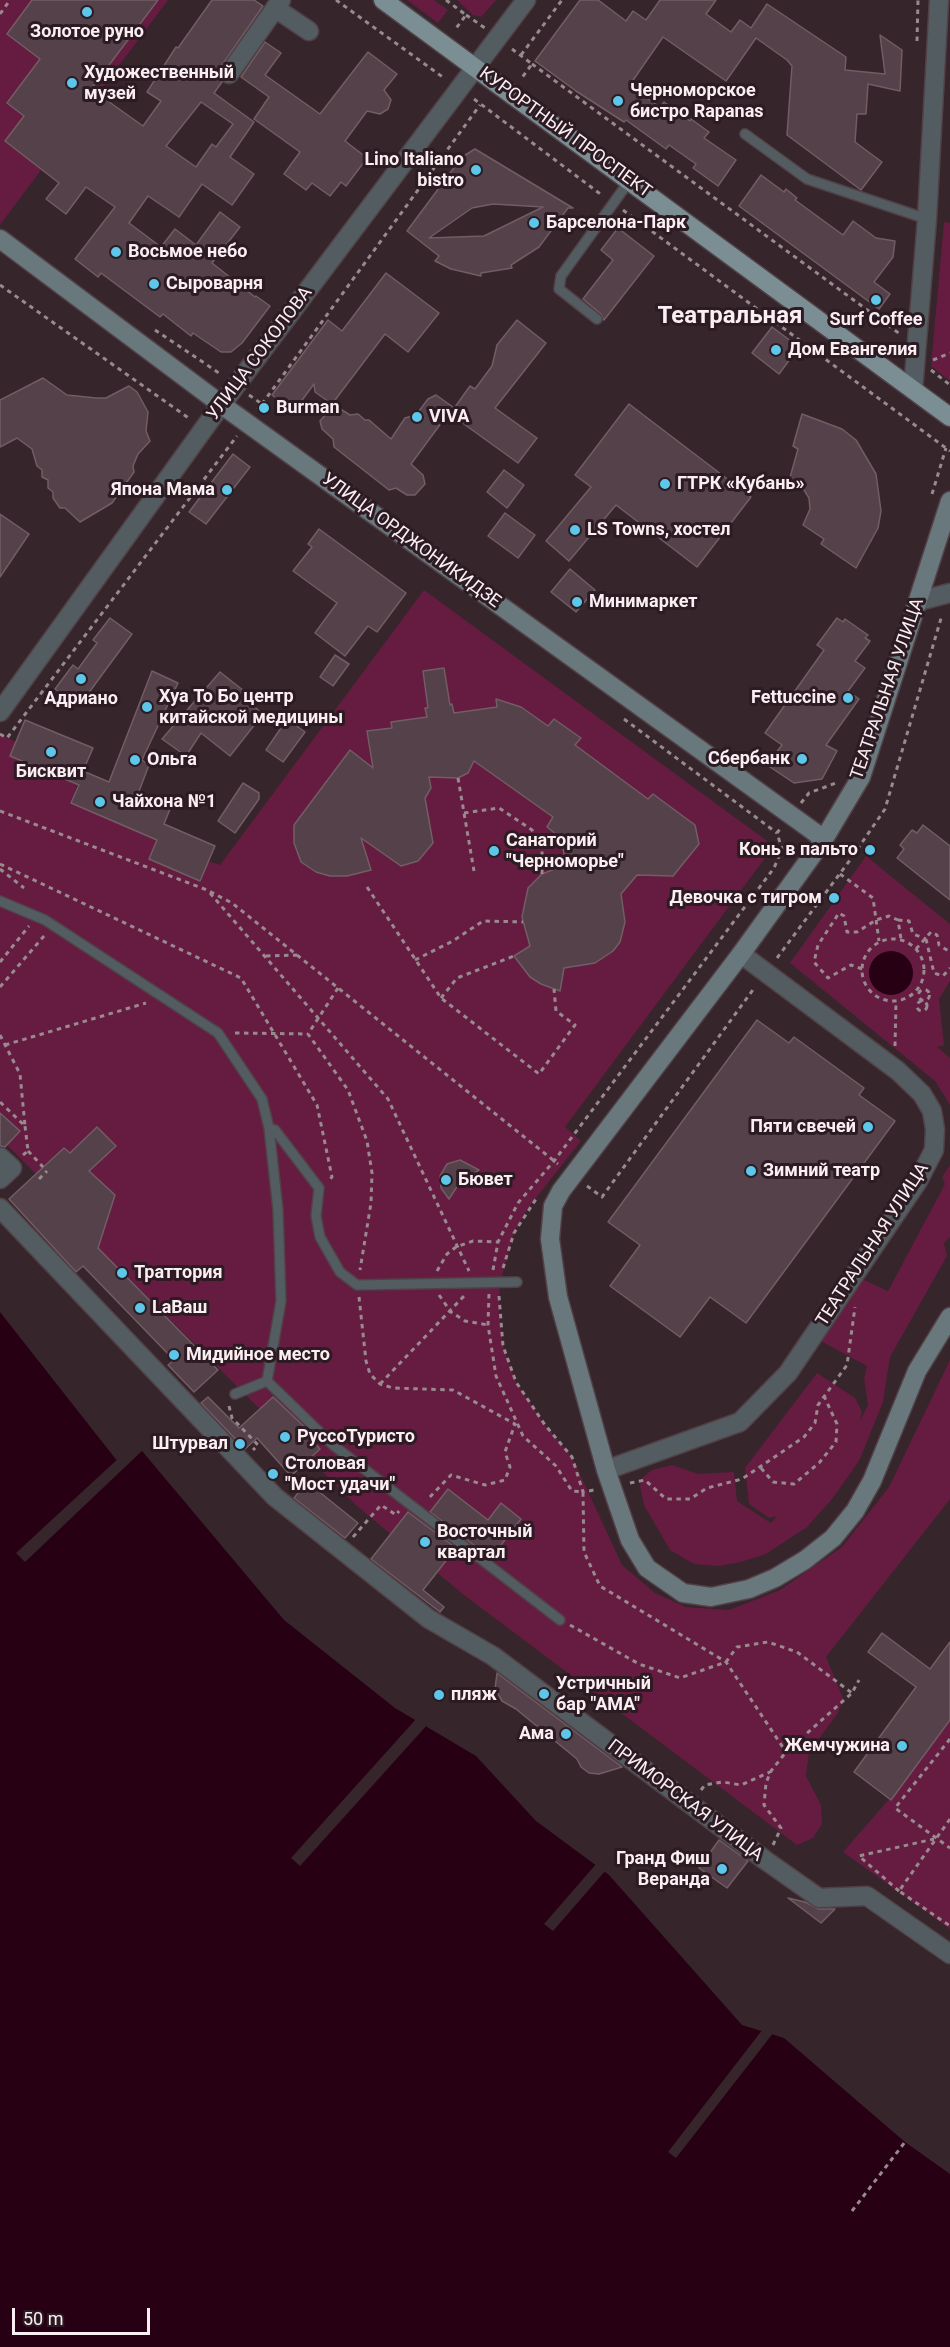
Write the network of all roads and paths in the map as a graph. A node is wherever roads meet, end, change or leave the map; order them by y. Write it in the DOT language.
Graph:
graph roads {
  1 [pos="10,0"];
  2 [pos="336,0"];
  3 [pos="383,0"];
  4 [pos="526,0"];
  5 [pos="562,0"];
  6 [pos="939,0"];
  7 [pos="278,4"];
  8 [pos="0,14"];
  9 [pos="466,15"];
  10 [pos="302,26"];
  11 [pos="497,38"];
  12 [pos="521,55"];
  13 [pos="532,64"];
  14 [pos="475,66"];
  15 [pos="229,74"];
  16 [pos="458,88"];
  17 [pos="511,93"];
  18 [pos="481,104"];
  19 [pos="496,115"];
  20 [pos="745,134"];
  21 [pos="630,180"];
  22 [pos="613,203"];
  23 [pos="927,219"];
  24 [pos="0,239"];
  25 [pos="0,285"];
  26 [pos="597,319"];
  27 [pos="154,330"];
  28 [pos="950,353"];
  29 [pos="919,360"];
  30 [pos="950,384"];
  31 [pos="237,385"];
  32 [pos="914,390"];
  33 [pos="262,404"];
  34 [pos="222,405"];
  35 [pos="950,417"];
  36 [pos="190,420"];
  37 [pos="247,423"];
  38 [pos="948,450"];
  39 [pos="950,501"];
  40 [pos="929,505"];
  41 [pos="950,592"];
  42 [pos="919,601"];
  43 [pos="0,712"];
  44 [pos="0,734"];
  45 [pos="842,776"];
  46 [pos="458,778"];
  47 [pos="0,811"];
  48 [pos="464,813"];
  49 [pos="791,815"];
  50 [pos="824,839"];
  51 [pos="0,864"];
  52 [pos="0,869"];
  53 [pos="474,871"];
  54 [pos="542,874"];
  55 [pos="840,874"];
  56 [pos="367,887"];
  57 [pos="24,888"];
  58 [pos="207,890"];
  59 [pos="0,901"];
  60 [pos="38,916"];
  61 [pos="876,920"];
  62 [pos="898,920"];
  63 [pos="523,922"];
  64 [pos="53,925"];
  65 [pos="902,939"];
  66 [pos="926,939"];
  67 [pos="879,941"];
  68 [pos="916,949"];
  69 [pos="950,952"];
  70 [pos="741,954"];
  71 [pos="297,955"];
  72 [pos="266,956"];
  73 [pos="514,956"];
  74 [pos="416,960"];
  75 [pos="0,962"];
  76 [pos="950,968"];
  77 [pos="862,969"];
  78 [pos="0,987"];
  79 [pos="338,988"];
  80 [pos="554,988"];
  81 [pos="918,992"];
  82 [pos="441,998"];
  83 [pos="162,999"];
  84 [pos="896,1002"];
  85 [pos="320,1018"];
  86 [pos="275,1032"];
  87 [pos="218,1033"];
  88 [pos="308,1034"];
  89 [pos="0,1035"];
  90 [pos="5,1045"];
  91 [pos="895,1048"];
  92 [pos="0,1102"];
  93 [pos="26,1126"];
  94 [pos="269,1128"];
  95 [pos="28,1151"];
  96 [pos="554,1161"];
  97 [pos="44,1167"];
  98 [pos="4,1168"];
  99 [pos="47,1171"];
  100 [pos="568,1171"];
  101 [pos="39,1179"];
  102 [pos="319,1188"];
  103 [pos="543,1191"];
  104 [pos="0,1208"];
  105 [pos="498,1242"];
  106 [pos="456,1247"];
  107 [pos="495,1282"];
  108 [pos="517,1282"];
  109 [pos="475,1283"];
  110 [pos="357,1285"];
  111 [pos="857,1296"];
  112 [pos="950,1317"];
  113 [pos="267,1380"];
  114 [pos="380,1384"];
  115 [pos="234,1394"];
  116 [pos="824,1396"];
  117 [pos="515,1424"];
  118 [pos="760,1468"];
  119 [pos="609,1478"];
  120 [pos="583,1492"];
  121 [pos="408,1501"];
  122 [pos="342,1550"];
  123 [pos="560,1620"];
  124 [pos="726,1662"];
  125 [pos="859,1680"];
  126 [pos="852,1693"];
  127 [pos="950,1740"];
  128 [pos="786,1752"];
  129 [pos="771,1771"];
  130 [pos="690,1805"];
  131 [pos="950,1819"];
  132 [pos="936,1839"];
  133 [pos="950,1848"];
  134 [pos="765,1860"];
  135 [pos="899,1891"];
  136 [pos="950,1926"];
  137 [pos="950,1954"];
  138 [pos="905,2142"];
  139 [pos="852,2211"];
  1 -- 8 [label="path"];
  2 -- 16 [label="path"];
  3 -- 14 [label="main road, КУРОРТНЫЙ ПРОСПЕКТ"];
  4 -- 11 [label="street, УЛИЦА СОКОЛОВА"];
  5 -- 12 [label="path"];
  6 -- 23 [label="street"];
  7 -- 10 [label="street"];
  7 -- 15 [label="street"];
  9 -- 11 [label="path"];
  11 -- 12 [label="path"];
  11 -- 14 [label="street, УЛИЦА СОКОЛОВА"];
  12 -- 13 [label="path"];
  13 -- 17 [label="path"];
  13 -- 29 [label="path"];
  14 -- 16 [label="street, УЛИЦА СОКОЛОВА"];
  14 -- 17 [label="main road, КУРОРТНЫЙ ПРОСПЕКТ"];
  16 -- 18 [label="path"];
  16 -- 31 [label="street, УЛИЦА СОКОЛОВА"];
  17 -- 19 [label="path"];
  17 -- 21 [label="main road, КУРОРТНЫЙ ПРОСПЕКТ"];
  18 -- 19 [label="path"];
  18 -- 33 [label="path"];
  19 -- 22 [label="path"];
  20 -- 23 [label="lane"];
  21 -- 22 [label="lane"];
  21 -- 32 [label="main road, КУРОРТНЫЙ ПРОСПЕКТ"];
  22 -- 26 [label="lane"];
  22 -- 38 [label="path"];
  23 -- 29 [label="street"];
  24 -- 34 [label="main road, УЛИЦА ОРДЖОНИКИДЗЕ"];
  25 -- 36 [label="path"];
  27 -- 31 [label="path"];
  28 -- 29 [label="path"];
  29 -- 30 [label="path"];
  29 -- 32 [label="street"];
  31 -- 33 [label="path"];
  31 -- 34 [label="street, УЛИЦА СОКОЛОВА"];
  32 -- 35 [label="main road, КУРОРТНЫЙ ПРОСПЕКТ"];
  33 -- 37 [label="path"];
  34 -- 37 [label="main road, УЛИЦА ОРДЖОНИКИДЗЕ"];
  34 -- 43 [label="street, УЛИЦА СОКОЛОВА"];
  37 -- 44 [label="path"];
  37 -- 49 [label="main road, УЛИЦА ОРДЖОНИКИДЗЕ"];
  38 -- 40 [label="path"];
  39 -- 42 [label="main road, ТЕАТРАЛЬНАЯ УЛИЦА"];
  41 -- 42 [label="street"];
  42 -- 50 [label="main road, ТЕАТРАЛЬНАЯ УЛИЦА"];
  45 -- 49 [label="path"];
  46 -- 48 [label="path"];
  47 -- 58 [label="path"];
  48 -- 53 [label="path"];
  48 -- 54 [label="path"];
  49 -- 50 [label="main road, УЛИЦА ОРДЖОНИКИДЗЕ"];
  49 -- 96 [label="path"];
  50 -- 70 [label="main road, ТЕАТРАЛЬНАЯ УЛИЦА"];
  51 -- 86 [label="path"];
  52 -- 57 [label="path"];
  55 -- 61 [label="path"];
  56 -- 74 [label="path"];
  58 -- 71 [label="path"];
  58 -- 72 [label="path"];
  59 -- 60 [label="lane"];
  60 -- 64 [label="lane"];
  60 -- 75 [label="path"];
  61 -- 62 [label="path"];
  61 -- 67 [label="path"];
  61 -- 77 [label="path"];
  62 -- 65 [label="path"];
  62 -- 66 [label="path"];
  63 -- 74 [label="path"];
  64 -- 78 [label="path"];
  64 -- 83 [label="lane"];
  65 -- 67 [label="path"];
  65 -- 68 [label="path"];
  66 -- 68 [label="path"];
  66 -- 69 [label="path"];
  66 -- 76 [label="path"];
  67 -- 77 [label="path"];
  68 -- 81 [label="path"];
  70 -- 100 [label="main road, ТЕАТРАЛЬНАЯ УЛИЦА"];
  70 -- 119 [label="street, ТЕАТРАЛЬНАЯ УЛИЦА"];
  71 -- 72 [label="path"];
  71 -- 79 [label="path"];
  72 -- 85 [label="path"];
  73 -- 82 [label="path"];
  74 -- 82 [label="path"];
  77 -- 84 [label="path"];
  79 -- 85 [label="path"];
  79 -- 96 [label="path"];
  80 -- 82 [label="path"];
  81 -- 81 [label="path"];
  81 -- 84 [label="path"];
  83 -- 87 [label="lane"];
  83 -- 90 [label="path"];
  84 -- 91 [label="path"];
  85 -- 88 [label="path"];
  85 -- 106 [label="path"];
  86 -- 87 [label="path"];
  86 -- 88 [label="path"];
  86 -- 102 [label="path"];
  87 -- 94 [label="lane"];
  88 -- 110 [label="path"];
  89 -- 90 [label="path"];
  90 -- 93 [label="path"];
  92 -- 93 [label="path"];
  93 -- 95 [label="path"];
  94 -- 102 [label="lane"];
  94 -- 113 [label="lane"];
  95 -- 97 [label="path"];
  95 -- 98 [label="path"];
  96 -- 100 [label="path"];
  96 -- 105 [label="path"];
  99 -- 101 [label="path"];
  100 -- 119 [label="main road, ТЕАТРАЛЬНАЯ УЛИЦА"];
  102 -- 110 [label="lane"];
  103 -- 107 [label="path"];
  104 -- 122 [label="street, ПРИМОРСКАЯ УЛИЦА"];
  105 -- 106 [label="path"];
  105 -- 107 [label="path"];
  106 -- 109 [label="path"];
  107 -- 108 [label="lane"];
  107 -- 109 [label="lane"];
  107 -- 117 [label="path"];
  107 -- 120 [label="path"];
  109 -- 110 [label="lane"];
  109 -- 114 [label="path"];
  110 -- 114 [label="path"];
  111 -- 116 [label="path"];
  112 -- 119 [label="main road"];
  113 -- 115 [label="lane"];
  113 -- 121 [label="lane"];
  114 -- 117 [label="path"];
  116 -- 118 [label="path"];
  116 -- 118 [label="path"];
  117 -- 120 [label="path"];
  117 -- 121 [label="path"];
  118 -- 119 [label="path"];
  119 -- 120 [label="path"];
  120 -- 124 [label="path"];
  121 -- 122 [label="path"];
  121 -- 123 [label="lane"];
  122 -- 130 [label="street, ПРИМОРСКАЯ УЛИЦА"];
  123 -- 124 [label="path"];
  124 -- 126 [label="path"];
  124 -- 128 [label="path"];
  125 -- 126 [label="path"];
  126 -- 128 [label="path"];
  127 -- 132 [label="path"];
  128 -- 129 [label="path"];
  129 -- 130 [label="path"];
  129 -- 134 [label="path"];
  130 -- 134 [label="street, ПРИМОРСКАЯ УЛИЦА"];
  131 -- 132 [label="path"];
  132 -- 133 [label="path"];
  132 -- 135 [label="path"];
  132 -- 135 [label="path"];
  134 -- 137 [label="street, ПРИМОРСКАЯ УЛИЦА"];
  135 -- 136 [label="path"];
  138 -- 139 [label="path"];
}
